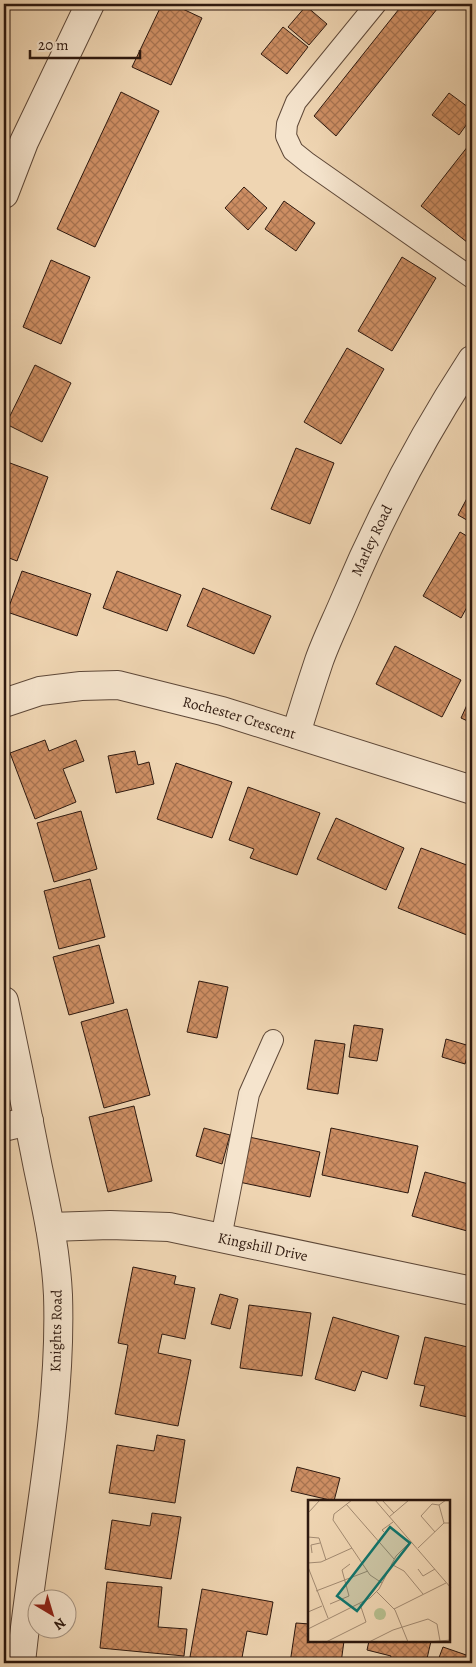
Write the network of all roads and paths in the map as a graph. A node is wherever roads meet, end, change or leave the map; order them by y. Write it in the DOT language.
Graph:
graph roads {
  1 [pos="90,4"];
  2 [pos="376,4"];
  3 [pos="14,138"];
  4 [pos="4,194"];
  5 [pos="472,278"];
  6 [pos="472,360"];
  7 [pos="4,704"];
  8 [pos="296,734"];
  9 [pos="472,790"];
  10 [pos="4,1001"];
  11 [pos="273,1040"];
  12 [pos="16,1124"];
  13 [pos="50,1227"];
  14 [pos="221,1238"];
  15 [pos="472,1291"];
  16 [pos="21,1663"];
  1 -- 3 [label="street"];
  2 -- 5 [label="lane"];
  3 -- 4 [label="street"];
  6 -- 8 [label="street, Marley Road"];
  7 -- 8 [label="street, Rochester Crescent"];
  8 -- 9 [label="street, Rochester Crescent"];
  10 -- 12 [label="street, Knights Road"];
  11 -- 14 [label="lane"];
  12 -- 13 [label="street, Knights Road"];
  13 -- 14 [label="street, Kingshill Drive"];
  13 -- 16 [label="street, Knights Road"];
  14 -- 15 [label="street, Kingshill Drive"];
}
